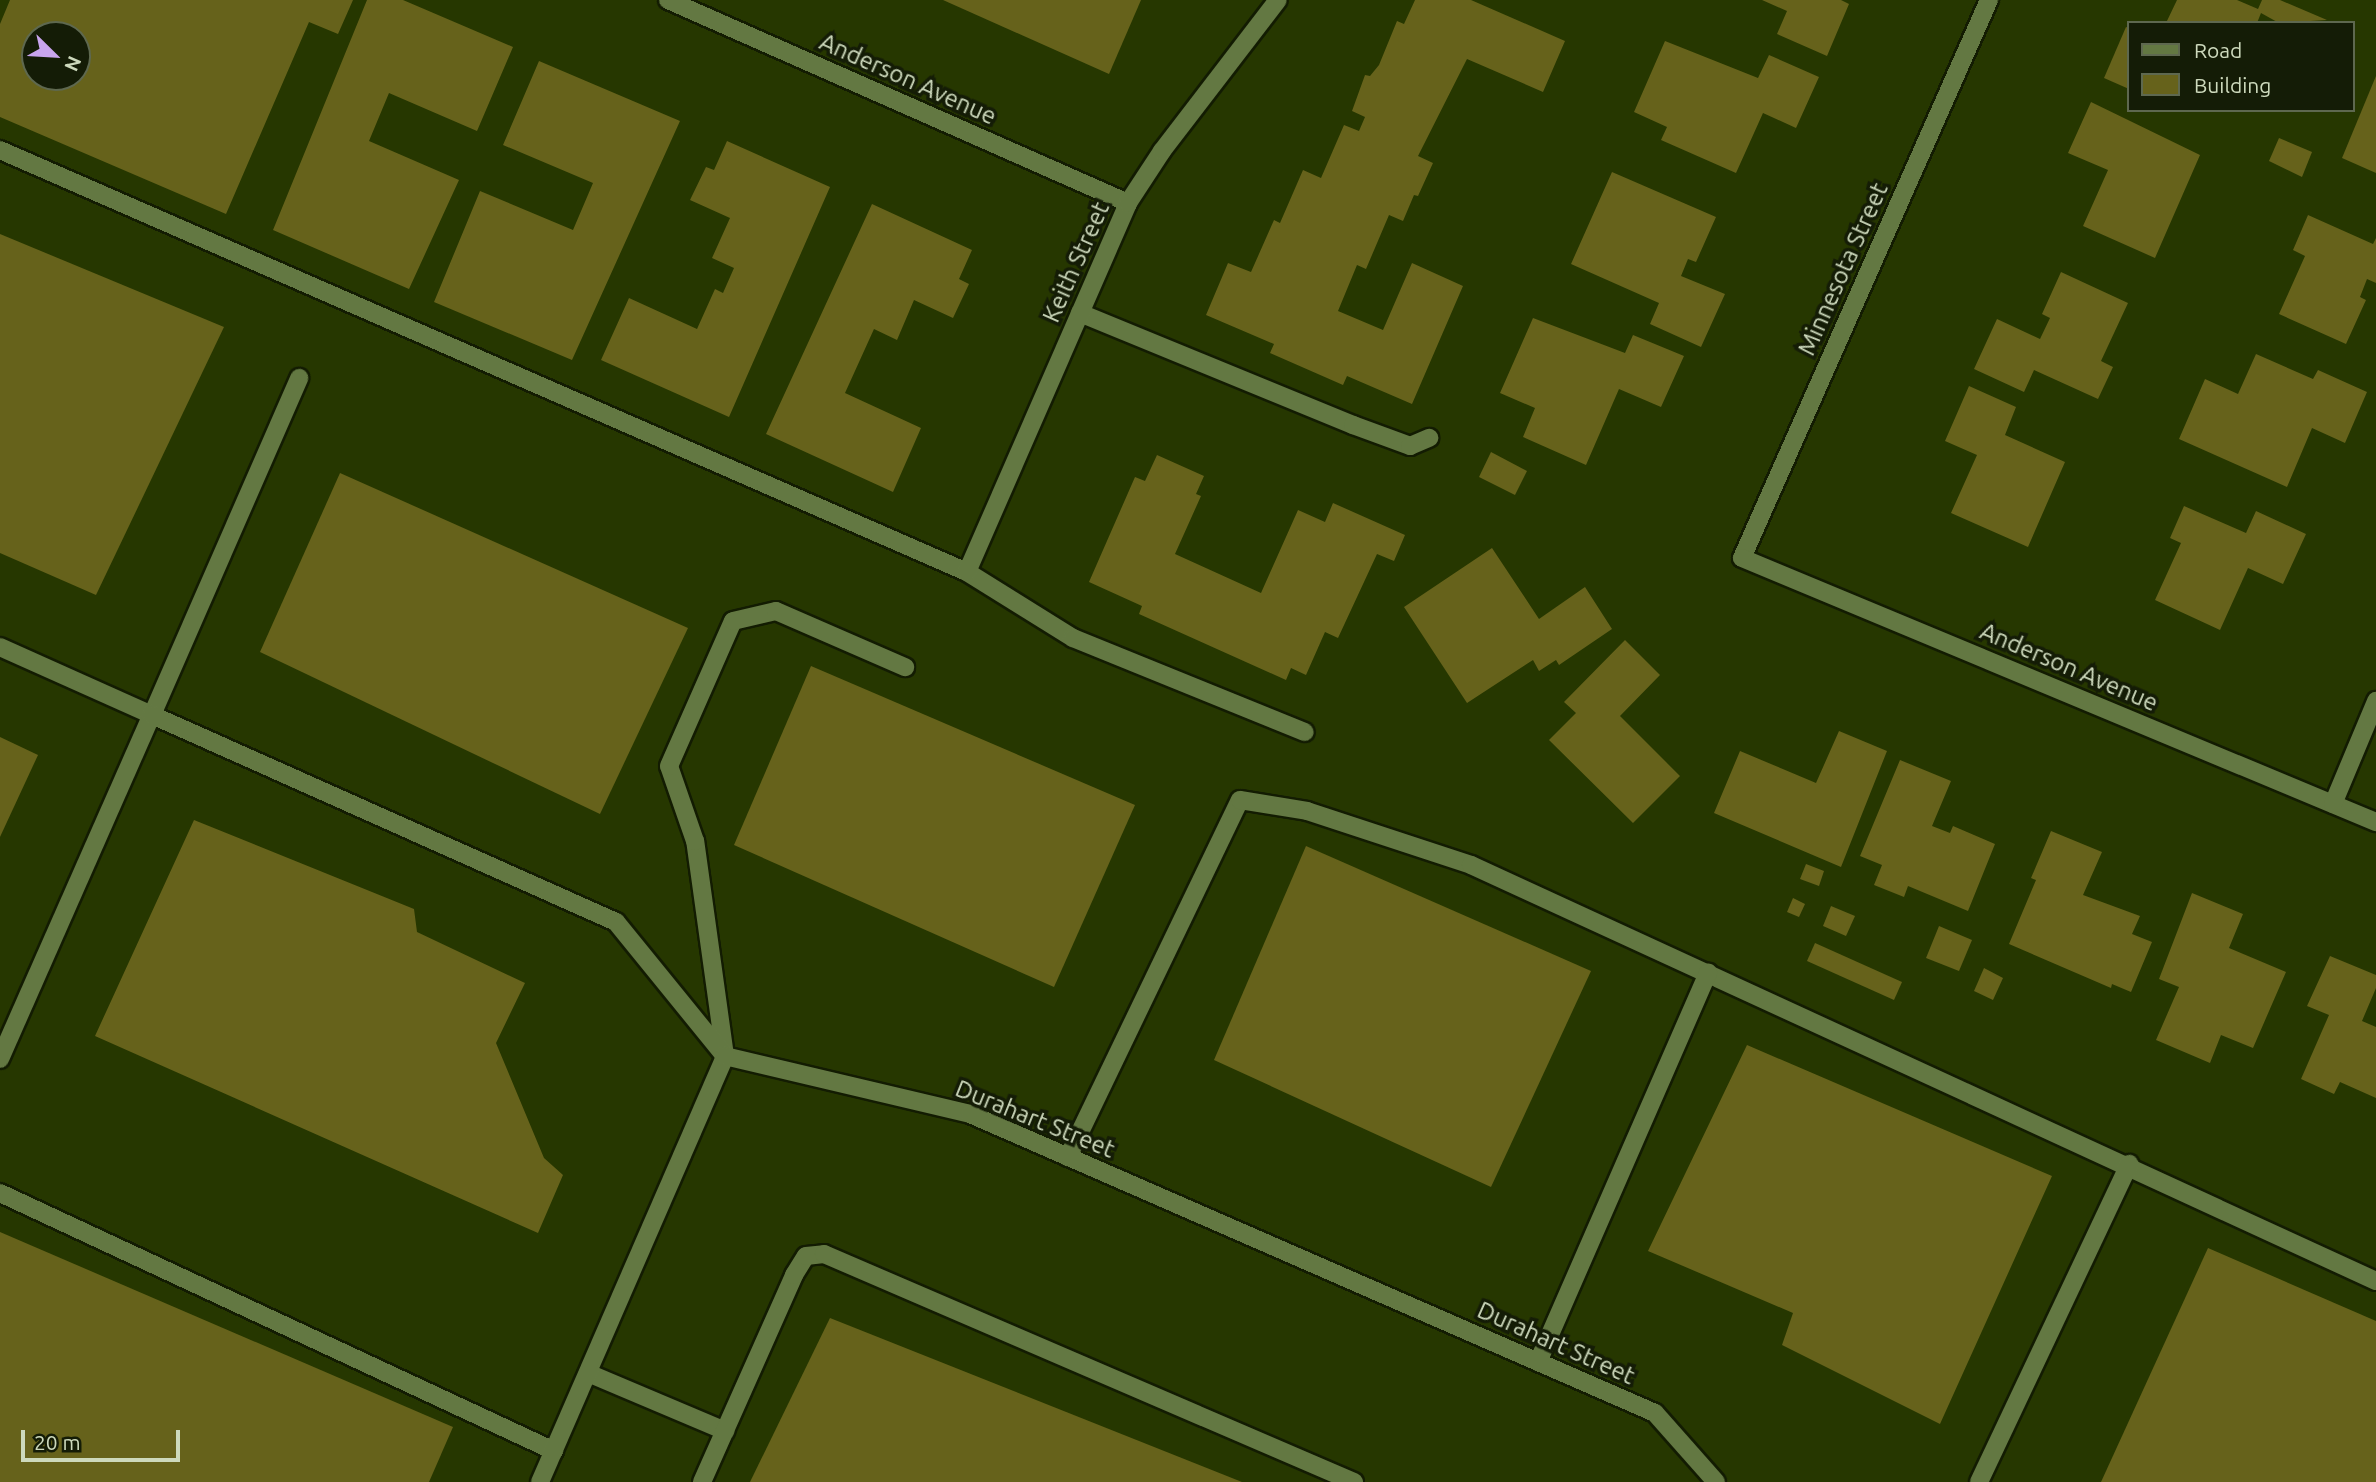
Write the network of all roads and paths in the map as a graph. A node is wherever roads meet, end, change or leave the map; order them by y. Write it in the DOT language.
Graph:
graph roads {
  1 [pos="668,0"];
  2 [pos="1278,0"];
  3 [pos="1989,0"];
  4 [pos="0,150"];
  5 [pos="1128,203"];
  6 [pos="1080,313"];
  7 [pos="299,378"];
  8 [pos="1429,438"];
  9 [pos="1742,558"];
  10 [pos="967,572"];
  11 [pos="0,648"];
  12 [pos="905,667"];
  13 [pos="2376,701"];
  14 [pos="152,715"];
  15 [pos="1305,732"];
  16 [pos="2333,803"];
  17 [pos="2376,822"];
  18 [pos="1708,973"];
  19 [pos="725,1056"];
  20 [pos="0,1059"];
  21 [pos="1068,1157"];
  22 [pos="2129,1164"];
  23 [pos="0,1193"];
  24 [pos="2376,1281"];
  25 [pos="1538,1362"];
  26 [pos="588,1373"];
  27 [pos="725,1431"];
  28 [pos="554,1451"];
  29 [pos="540,1482"];
  30 [pos="702,1482"];
  31 [pos="1354,1482"];
  32 [pos="1716,1482"];
  33 [pos="1979,1482"];
  1 -- 5 [label="street, Anderson Avenue"];
  2 -- 5 [label="street, Keith Street"];
  3 -- 9 [label="street, Minnesota Street"];
  4 -- 10 [label="street"];
  5 -- 6 [label="street, Keith Street"];
  6 -- 8 [label="street"];
  6 -- 10 [label="street, Keith Street"];
  7 -- 14 [label="street"];
  9 -- 16 [label="street, Anderson Avenue"];
  10 -- 15 [label="street"];
  11 -- 14 [label="street"];
  12 -- 19 [label="street"];
  13 -- 16 [label="street"];
  14 -- 19 [label="street"];
  14 -- 20 [label="street"];
  16 -- 17 [label="street, Anderson Avenue"];
  18 -- 21 [label="street"];
  18 -- 22 [label="street"];
  18 -- 25 [label="street"];
  19 -- 21 [label="street, Durahart Street"];
  19 -- 26 [label="street"];
  21 -- 25 [label="street, Durahart Street"];
  22 -- 24 [label="street"];
  22 -- 33 [label="street"];
  23 -- 28 [label="street"];
  25 -- 32 [label="street, Durahart Street"];
  26 -- 27 [label="street"];
  26 -- 28 [label="street"];
  27 -- 30 [label="street"];
  27 -- 31 [label="street"];
  28 -- 29 [label="street"];
}
